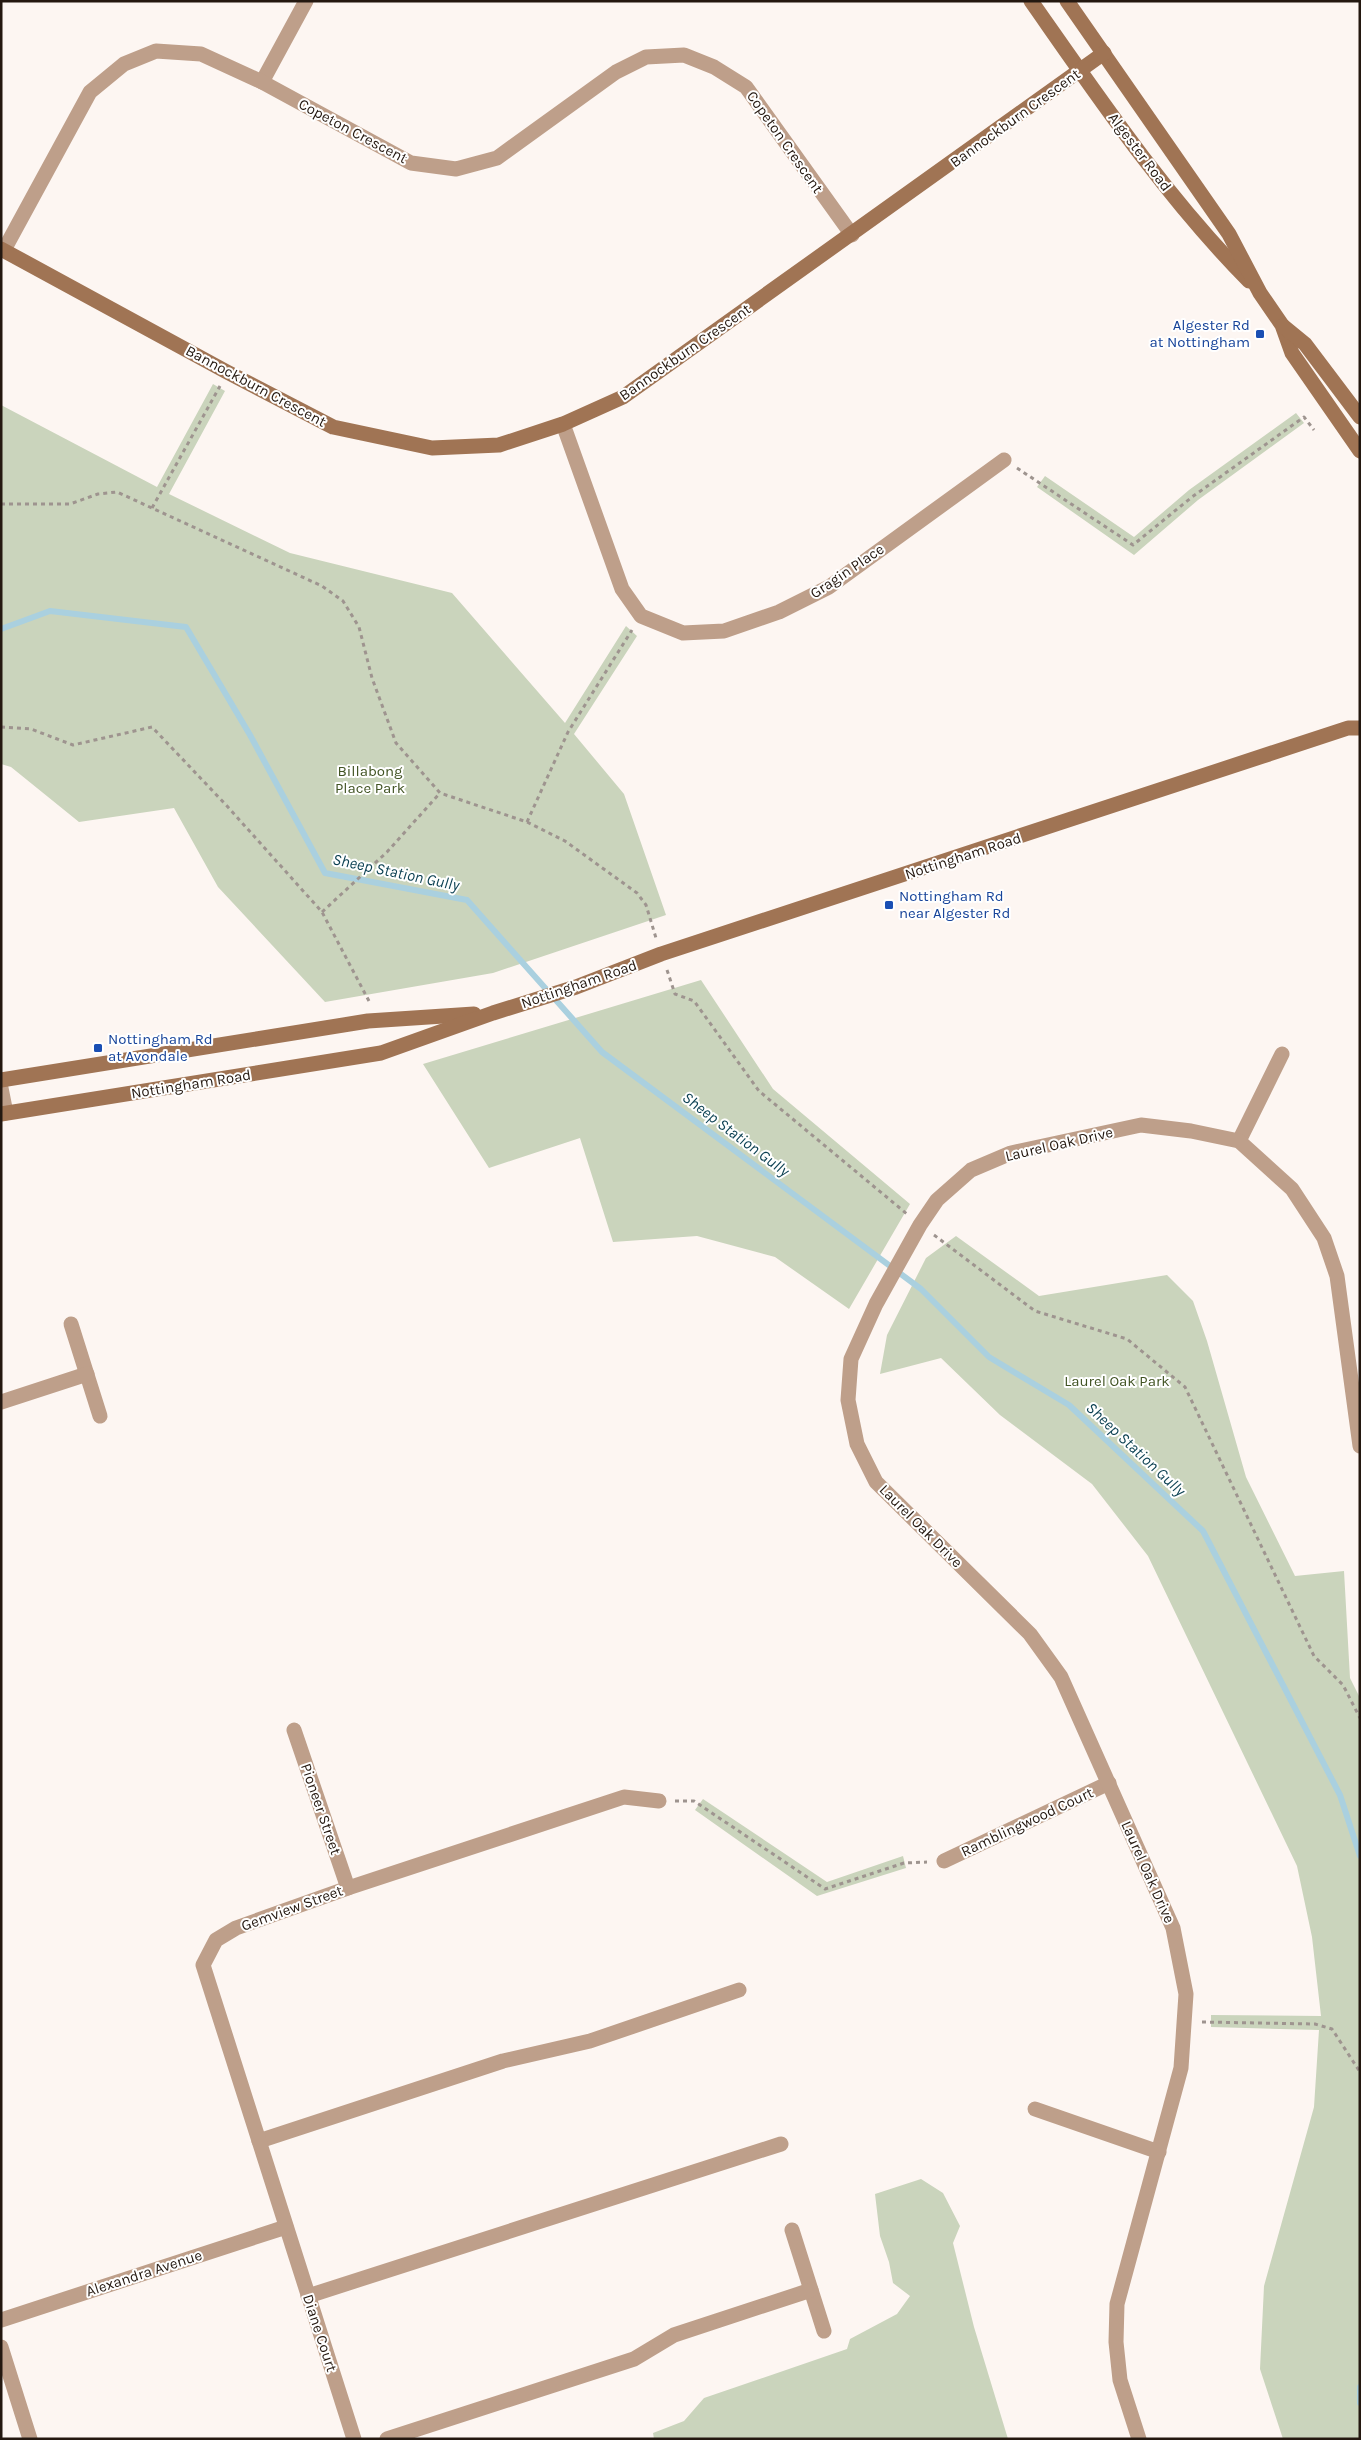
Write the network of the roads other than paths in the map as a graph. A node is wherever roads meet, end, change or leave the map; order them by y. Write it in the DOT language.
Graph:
graph roads {
  1 [pos="306,1"];
  2 [pos="1030,1"];
  3 [pos="1067,1"];
  4 [pos="1104,54"];
  5 [pos="1080,71"];
  6 [pos="262,82"];
  7 [pos="852,236"];
  8 [pos="3,249"];
  9 [pos="1260,293"];
  10 [pos="1282,325"];
  11 [pos="1360,417"];
  12 [pos="563,424"];
  13 [pos="1360,451"];
  14 [pos="1004,460"];
  15 [pos="1356,725"];
  16 [pos="493,1012"];
  17 [pos="1282,1054"];
  18 [pos="1,1080"];
  19 [pos="1,1088"];
  20 [pos="4,1114"];
  21 [pos="1238,1141"];
  22 [pos="71,1324"];
  23 [pos="87,1374"];
  24 [pos="1,1402"];
  25 [pos="100,1416"];
  26 [pos="1360,1446"];
  27 [pos="294,1730"];
  28 [pos="1109,1783"];
  29 [pos="659,1801"];
  30 [pos="944,1861"];
  31 [pos="348,1888"];
  32 [pos="739,1990"];
  33 [pos="1035,2109"];
  34 [pos="258,2141"];
  35 [pos="781,2144"];
  36 [pos="1160,2152"];
  37 [pos="286,2227"];
  38 [pos="792,2230"];
  39 [pos="810,2290"];
  40 [pos="308,2296"];
  41 [pos="1,2320"];
  42 [pos="824,2331"];
  43 [pos="1,2347"];
  44 [pos="8,2391"];
  45 [pos="30,2439"];
  46 [pos="354,2439"];
  47 [pos="387,2439"];
  48 [pos="1139,2439"];
  1 -- 6 [label="street"];
  2 -- 5 [label="street, Algester Road"];
  3 -- 4 [label="street, Algester Road"];
  4 -- 5 [label="street, Bannockburn Crescent"];
  4 -- 9 [label="street, Algester Road"];
  5 -- 7 [label="street, Bannockburn Crescent"];
  5 -- 9 [label="street, Algester Road"];
  6 -- 7 [label="street, Copeton Crescent"];
  6 -- 8 [label="street, Copeton Crescent"];
  7 -- 12 [label="street, Bannockburn Crescent"];
  8 -- 12 [label="street, Bannockburn Crescent"];
  9 -- 10 [label="street, Algester Road"];
  10 -- 11 [label="street, Algester Road"];
  10 -- 13 [label="street, Algester Road"];
  12 -- 14 [label="street, Gragin Place"];
  15 -- 16 [label="street, Nottingham Road"];
  16 -- 18 [label="street, Nottingham Road"];
  16 -- 20 [label="street, Nottingham Road"];
  17 -- 21 [label="street"];
  19 -- 20 [label="street"];
  21 -- 26 [label="street, Laurel Oak Drive"];
  21 -- 28 [label="street, Laurel Oak Drive"];
  22 -- 23 [label="street"];
  23 -- 24 [label="street"];
  23 -- 25 [label="street"];
  27 -- 31 [label="street, Pioneer Street"];
  28 -- 30 [label="street, Ramblingwood Court"];
  28 -- 36 [label="street, Laurel Oak Drive"];
  29 -- 31 [label="street, Gemview Street"];
  31 -- 34 [label="street, Gemview Street"];
  32 -- 34 [label="street"];
  33 -- 36 [label="street"];
  34 -- 37 [label="street, Gemview Street"];
  35 -- 40 [label="street"];
  36 -- 48 [label="street, Laurel Oak Drive"];
  37 -- 40 [label="street, Diane Court"];
  37 -- 41 [label="street, Alexandra Avenue"];
  38 -- 39 [label="street"];
  39 -- 42 [label="street"];
  39 -- 47 [label="street"];
  40 -- 46 [label="street, Diane Court"];
  43 -- 44 [label="street"];
  44 -- 45 [label="street"];
}
